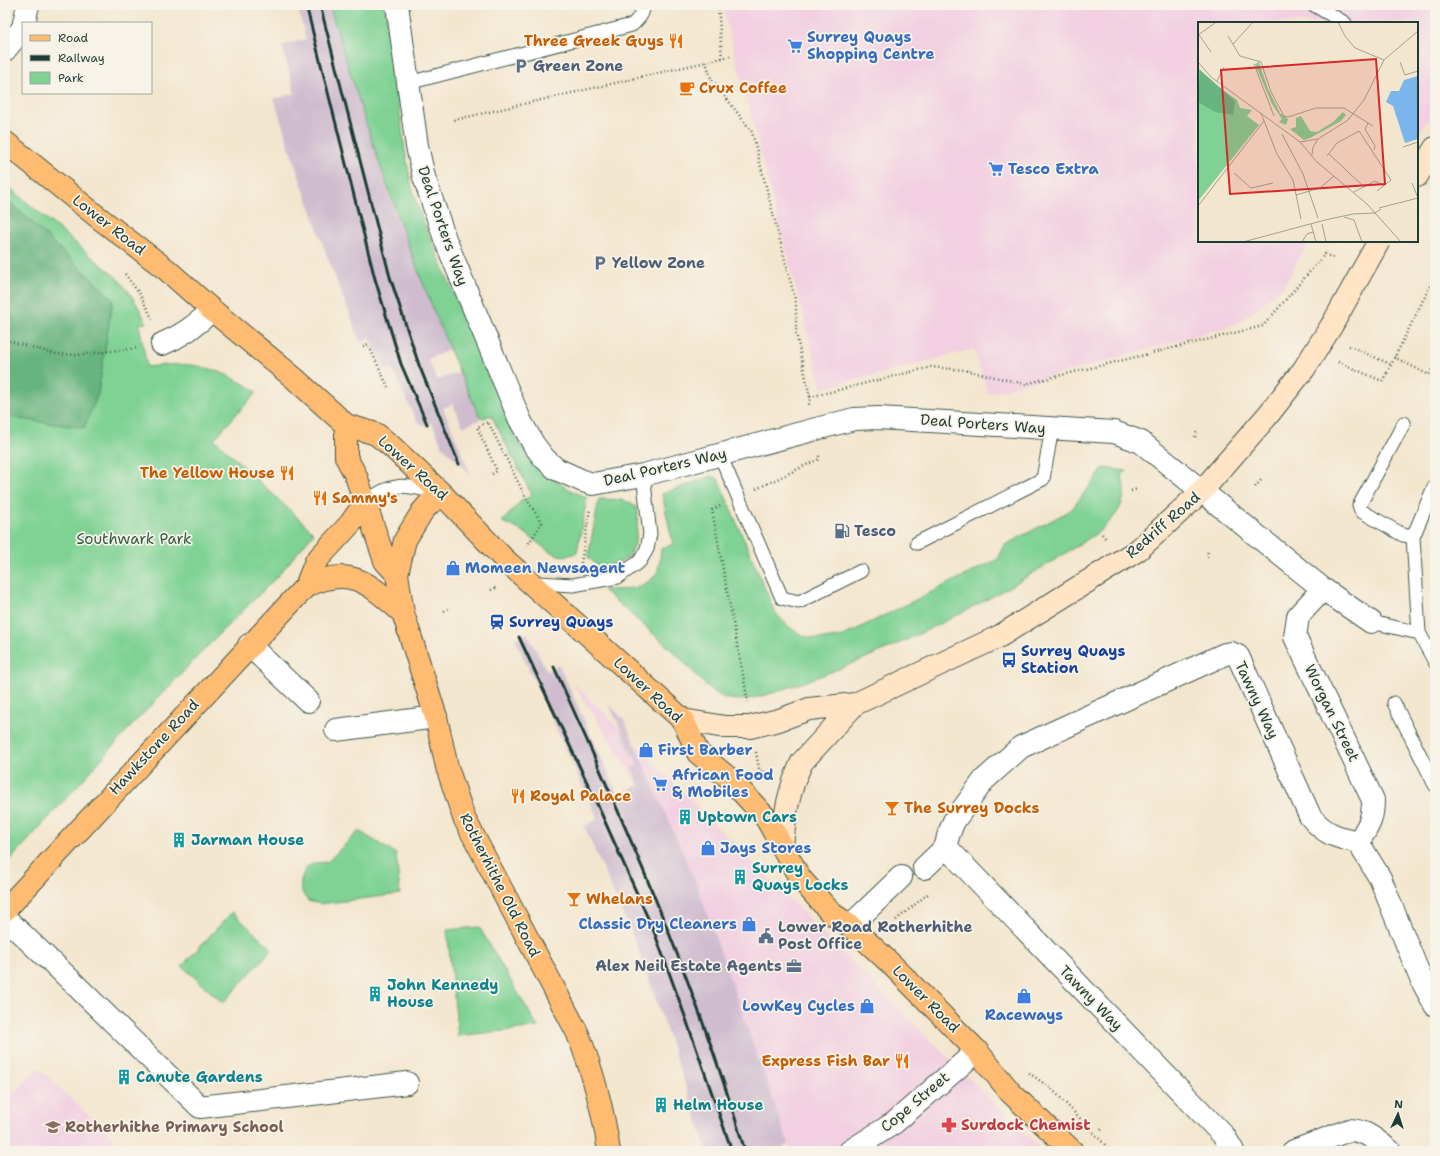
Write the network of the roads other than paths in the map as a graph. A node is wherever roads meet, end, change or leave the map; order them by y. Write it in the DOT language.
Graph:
graph roads {
  1 [pos="28,5"];
  2 [pos="397,5"];
  3 [pos="643,5"];
  4 [pos="1314,5"];
  5 [pos="24,22"];
  6 [pos="1344,22"];
  7 [pos="22,29"];
  8 [pos="5,50"];
  9 [pos="408,83"];
  10 [pos="5,142"];
  11 [pos="1435,148"];
  12 [pos="1418,174"];
  13 [pos="1378,242"];
  14 [pos="212,310"];
  15 [pos="162,344"];
  16 [pos="1404,423"];
  17 [pos="346,425"];
  18 [pos="1052,428"];
  19 [pos="720,455"];
  20 [pos="643,475"];
  21 [pos="1434,488"];
  22 [pos="1201,492"];
  23 [pos="443,495"];
  24 [pos="365,504"];
  25 [pos="1413,537"];
  26 [pos="917,543"];
  27 [pos="861,571"];
  28 [pos="396,574"];
  29 [pos="523,576"];
  30 [pos="306,586"];
  31 [pos="1323,589"];
  32 [pos="403,613"];
  33 [pos="1371,622"];
  34 [pos="1419,633"];
  35 [pos="249,645"];
  36 [pos="1435,662"];
  37 [pos="308,701"];
  38 [pos="1394,703"];
  39 [pos="855,704"];
  40 [pos="436,717"];
  41 [pos="683,720"];
  42 [pos="336,730"];
  43 [pos="1435,785"];
  44 [pos="1358,842"];
  45 [pos="782,846"];
  46 [pos="946,847"];
  47 [pos="924,868"];
  48 [pos="901,877"];
  49 [pos="5,910"];
  50 [pos="5,918"];
  51 [pos="850,926"];
  52 [pos="1435,1005"];
  53 [pos="977,1051"];
  54 [pos="407,1083"];
  55 [pos="609,1151"];
  56 [pos="850,1151"];
  57 [pos="1072,1151"];
  58 [pos="1232,1151"];
  59 [pos="1294,1151"];
  60 [pos="1390,1151"];
  1 -- 5 [label="street"];
  2 -- 9 [label="street, Deal Porters Way"];
  3 -- 9 [label="lane"];
  4 -- 6 [label="lane"];
  7 -- 8 [label="street"];
  9 -- 20 [label="street, Deal Porters Way"];
  10 -- 14 [label="main road, Lower Road"];
  11 -- 12 [label="main road"];
  13 -- 22 [label="main road, Redriff Road, bridge"];
  14 -- 15 [label="street"];
  14 -- 17 [label="main road, Lower Road"];
  16 -- 25 [label="lane"];
  17 -- 23 [label="main road, Lower Road"];
  17 -- 24 [label="main road, Rotherhithe Old Road"];
  18 -- 19 [label="street, Deal Porters Way"];
  18 -- 22 [label="street, Deal Porters Way"];
  18 -- 26 [label="lane"];
  19 -- 20 [label="street, Deal Porters Way"];
  19 -- 27 [label="lane"];
  20 -- 29 [label="lane"];
  21 -- 25 [label="lane"];
  22 -- 31 [label="street"];
  22 -- 39 [label="main road, Redriff Road"];
  23 -- 24 [label="lane, Lower Road"];
  23 -- 28 [label="main road, Rotherhithe Old Road"];
  23 -- 29 [label="main road, Lower Road"];
  24 -- 28 [label="main road, Rotherhithe Old Road"];
  24 -- 30 [label="main road, Hawkstone Road"];
  25 -- 34 [label="lane"];
  28 -- 32 [label="main road, Rotherhithe Old Road"];
  29 -- 41 [label="main road, Lower Road"];
  30 -- 32 [label="main road, Hawkstone Road"];
  30 -- 35 [label="main road, Hawkstone Road"];
  31 -- 33 [label="street"];
  31 -- 44 [label="street, Worgan Street"];
  32 -- 40 [label="main road, Rotherhithe Old Road"];
  33 -- 34 [label="lane"];
  34 -- 36 [label="lane"];
  35 -- 37 [label="street"];
  35 -- 49 [label="main road, Hawkstone Road"];
  38 -- 43 [label="lane"];
  39 -- 41 [label="main road, Redriff Road"];
  39 -- 45 [label="main road, Redriff Road"];
  40 -- 42 [label="street"];
  40 -- 55 [label="main road, Rotherhithe Old Road"];
  41 -- 45 [label="main road, Lower Road"];
  44 -- 46 [label="street, Tawny Way"];
  44 -- 52 [label="street"];
  45 -- 51 [label="main road, Lower Road"];
  46 -- 47 [label="street"];
  46 -- 58 [label="street, Tawny Way"];
  48 -- 51 [label="street"];
  50 -- 54 [label="street"];
  51 -- 53 [label="main road, Lower Road"];
  53 -- 56 [label="street, Cope Street"];
  53 -- 57 [label="main road, Lower Road"];
  59 -- 60 [label="street"];
}
